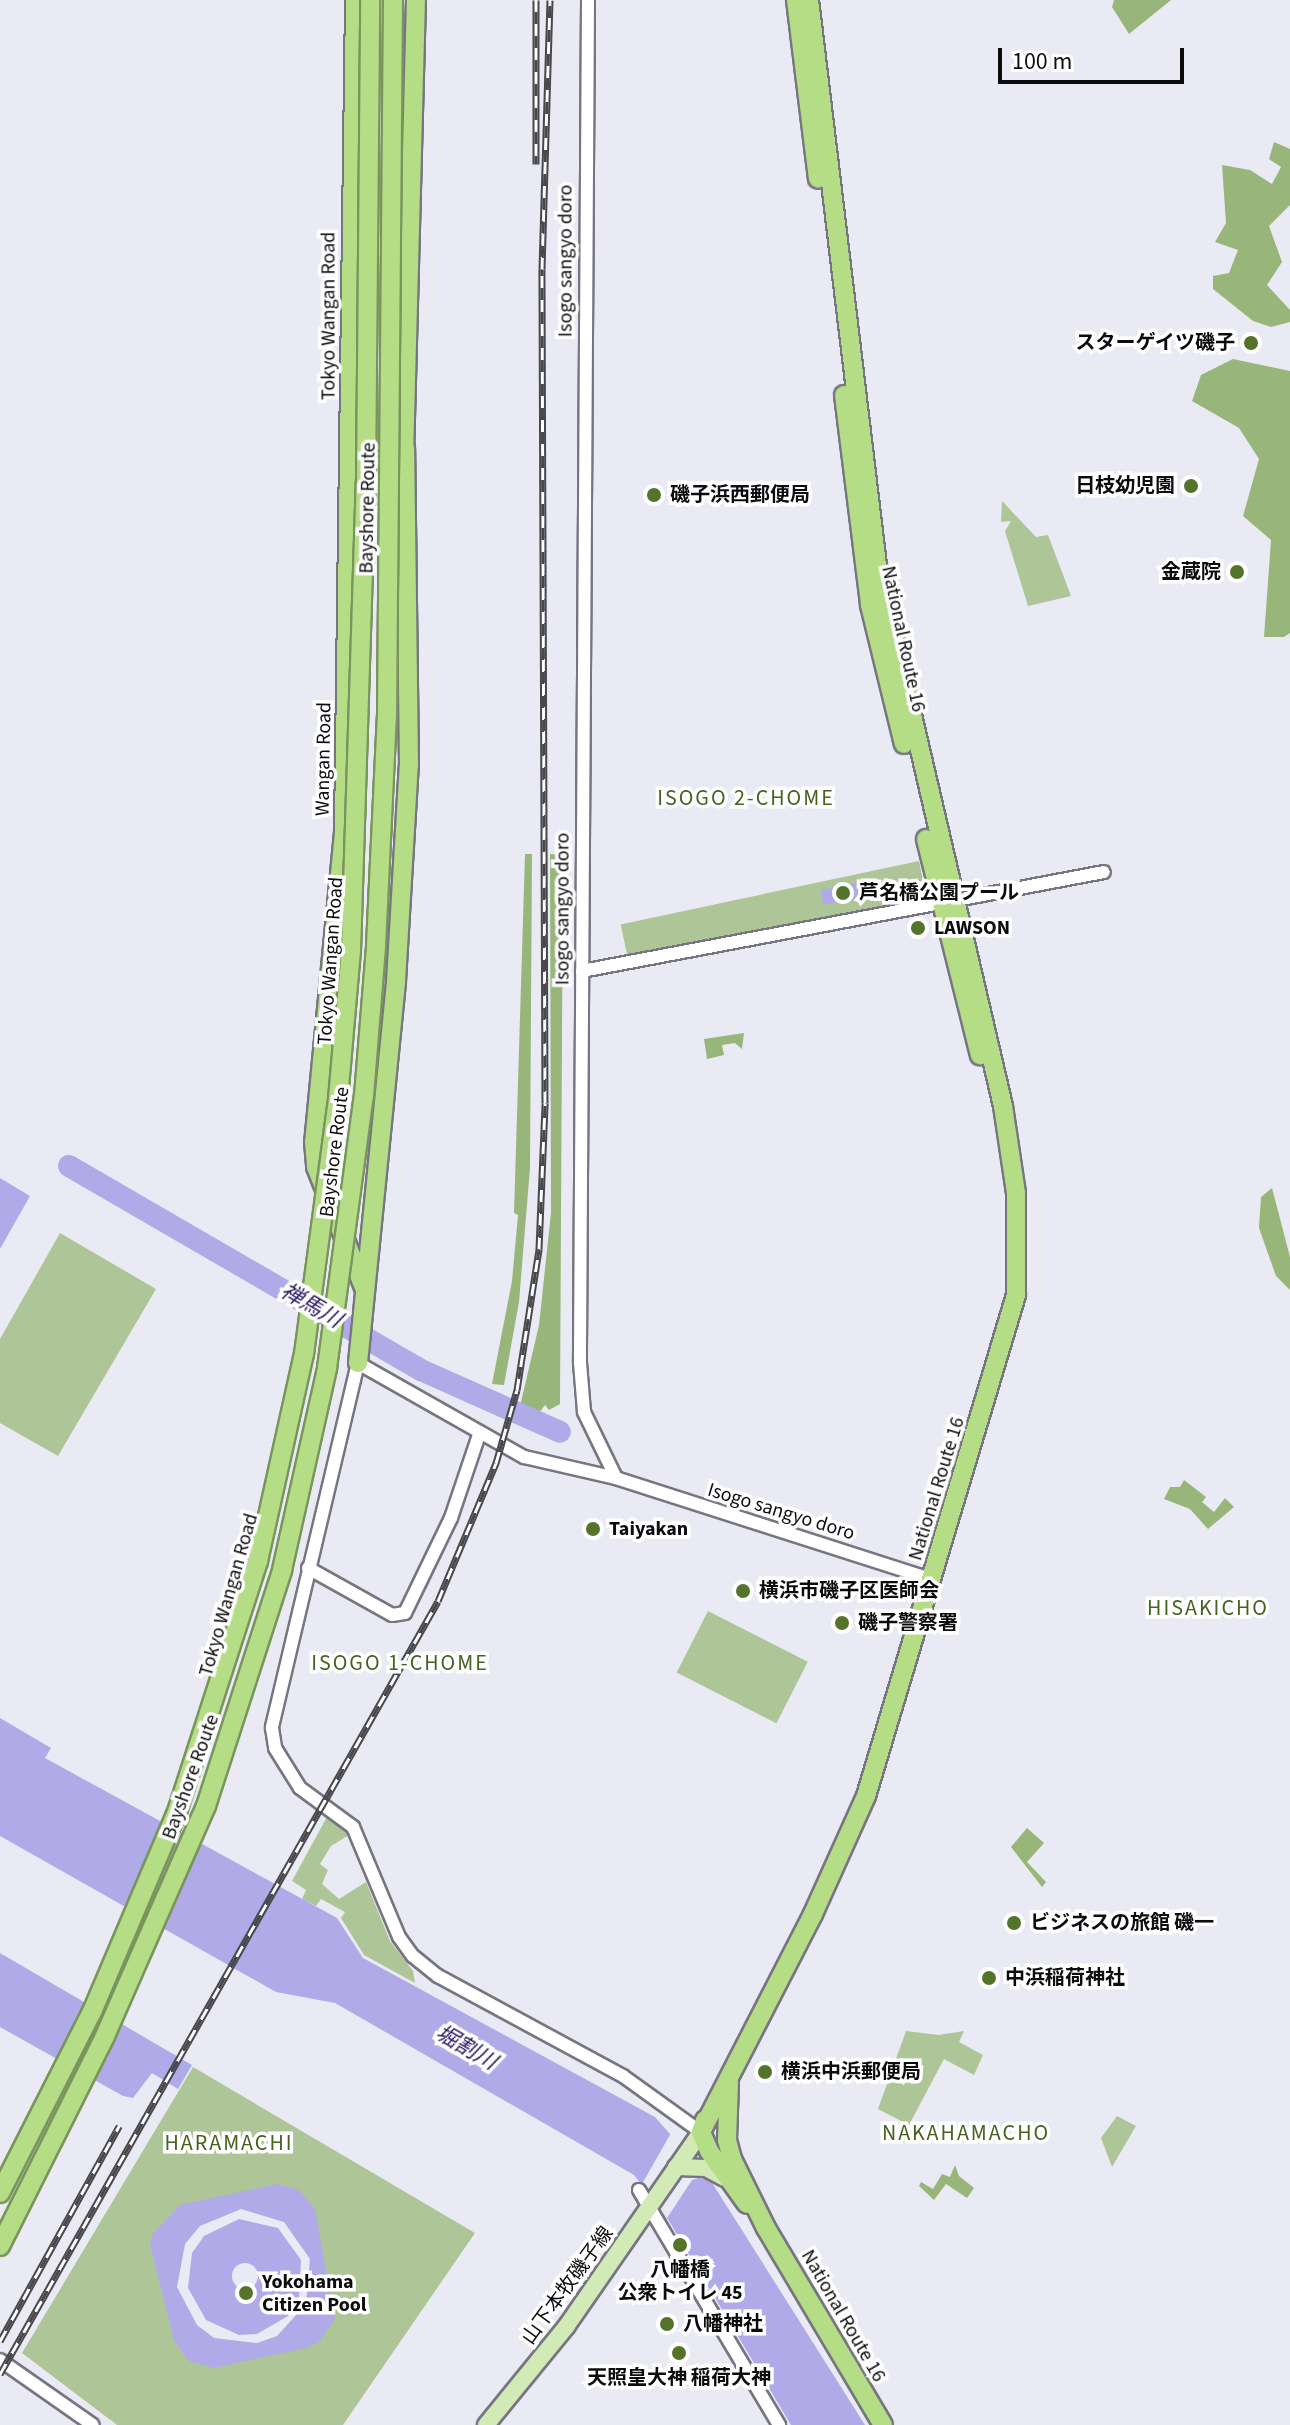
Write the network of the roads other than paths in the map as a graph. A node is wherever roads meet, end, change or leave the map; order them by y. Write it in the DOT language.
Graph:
graph roads {
  1 [pos="355,0"];
  2 [pos="370,0"];
  3 [pos="393,0"];
  4 [pos="416,0"];
  5 [pos="588,0"];
  6 [pos="796,0"];
  7 [pos="809,0"];
  8 [pos="405,448"];
  9 [pos="350,452"];
  10 [pos="1104,872"];
  11 [pos="948,902"];
  12 [pos="582,971"];
  13 [pos="388,1065"];
  14 [pos="323,1066"];
  15 [pos="365,1290"];
  16 [pos="358,1363"];
  17 [pos="448,1413"];
  18 [pos="479,1435"];
  19 [pos="511,1449"];
  20 [pos="616,1478"];
  21 [pos="308,1568"];
  22 [pos="933,1580"];
  23 [pos="731,2068"];
  24 [pos="696,2140"];
  25 [pos="676,2167"];
  26 [pos="718,2174"];
  27 [pos="639,2190"];
  28 [pos="0,2193"];
  29 [pos="0,2201"];
  30 [pos="650,2206"];
  31 [pos="766,2228"];
  32 [pos="0,2237"];
  33 [pos="0,2246"];
  34 [pos="0,2360"];
  35 [pos="93,2425"];
  36 [pos="486,2425"];
  37 [pos="779,2425"];
  38 [pos="883,2425"];
  1 -- 9 [label="highway, Tokyo Wangan Road"];
  2 -- 28 [label="highway, Bayshore Route, bridge"];
  3 -- 33 [label="highway, Bayshore Route, bridge"];
  4 -- 8 [label="highway, Tokyo Wangan Road"];
  5 -- 12 [label="street, Isogo sangyo doro"];
  6 -- 11 [label="highway, National Route 16"];
  7 -- 11 [label="highway, National Route 16"];
  8 -- 13 [label="highway, Wangan Road"];
  8 -- 32 [label="highway, Tokyo Wangan Road, bridge"];
  9 -- 14 [label="highway, Wangan Road"];
  9 -- 29 [label="highway, Tokyo Wangan Road, bridge"];
  10 -- 11 [label="street"];
  11 -- 12 [label="street"];
  11 -- 22 [label="highway, National Route 16"];
  12 -- 20 [label="street, Isogo sangyo doro"];
  13 -- 14 [label="highway, Wangan Road"];
  13 -- 15 [label="highway, Wangan Road"];
  14 -- 15 [label="highway, Wangan Road"];
  15 -- 16 [label="highway, Wangan Road"];
  16 -- 17 [label="street"];
  16 -- 21 [label="street"];
  17 -- 18 [label="street"];
  17 -- 19 [label="street"];
  18 -- 19 [label="street"];
  18 -- 21 [label="street"];
  19 -- 20 [label="street"];
  20 -- 22 [label="street, Isogo sangyo doro"];
  21 -- 24 [label="street"];
  22 -- 23 [label="highway, National Route 16"];
  23 -- 24 [label="highway, National Route 16"];
  23 -- 31 [label="highway, National Route 16"];
  24 -- 25 [label="main road, 山下本牧磯子線"];
  24 -- 26 [label="highway, National Route 16"];
  25 -- 26 [label="main road"];
  25 -- 30 [label="main road, 山下本牧磯子線"];
  26 -- 31 [label="highway, National Route 16"];
  27 -- 30 [label="street"];
  30 -- 36 [label="main road, 山下本牧磯子線"];
  30 -- 37 [label="street"];
  31 -- 38 [label="highway, National Route 16"];
  34 -- 35 [label="street"];
}
